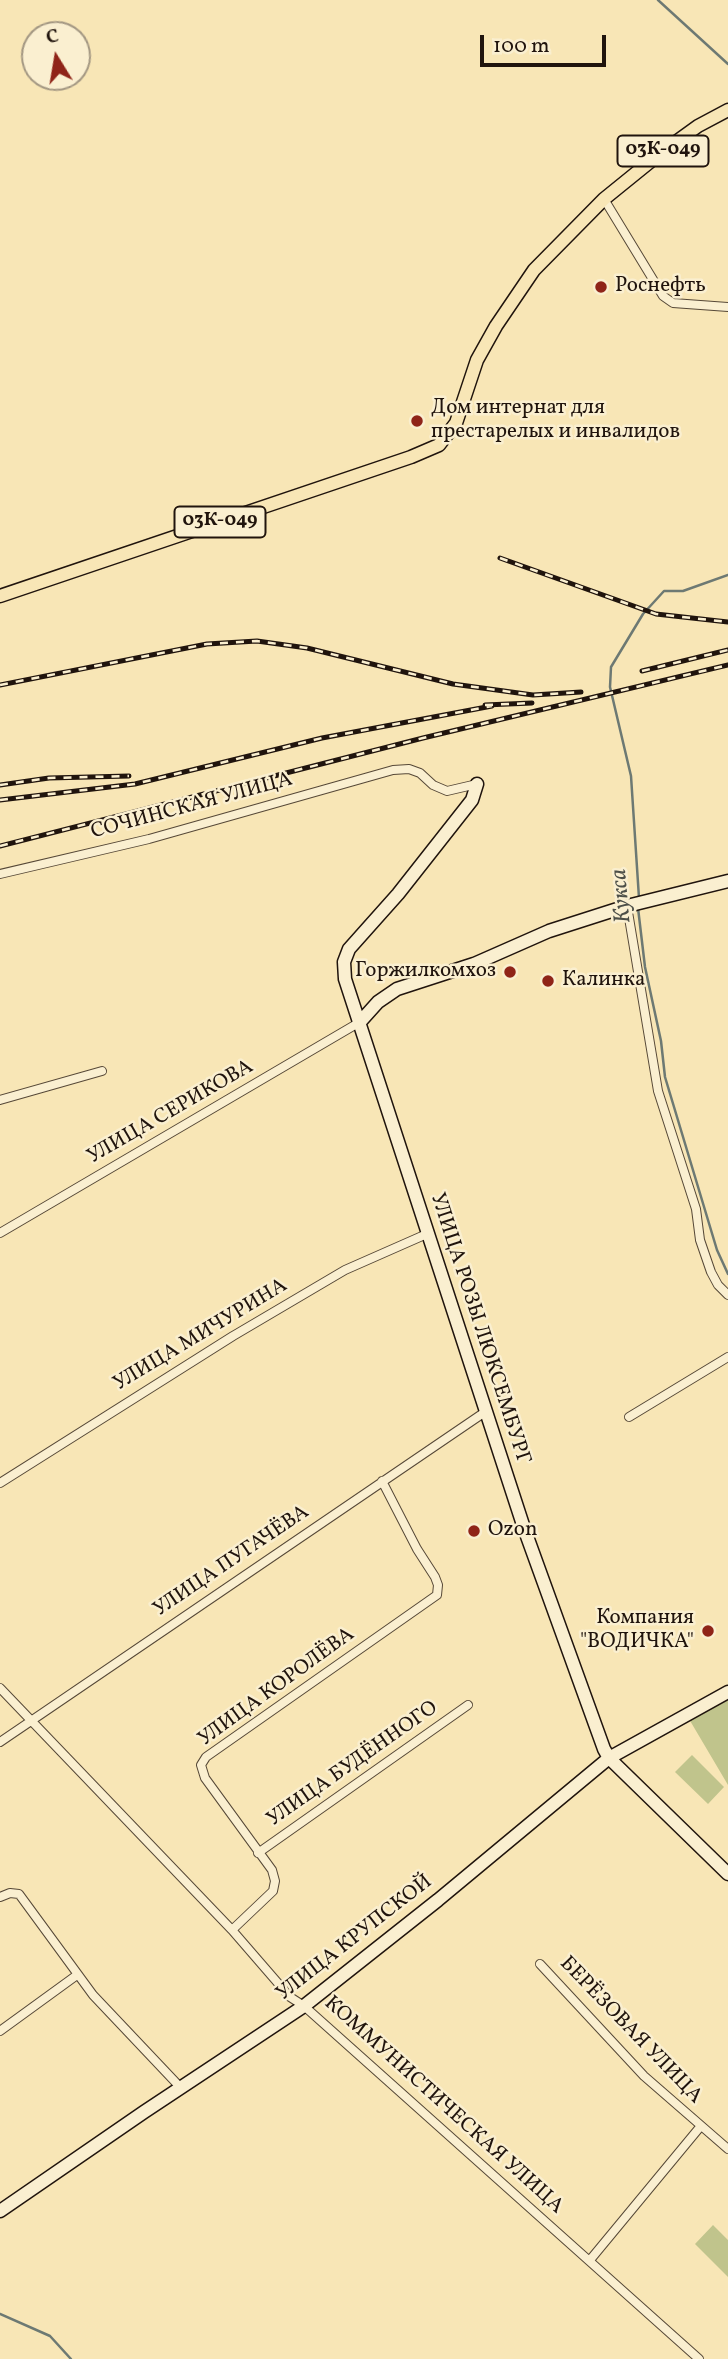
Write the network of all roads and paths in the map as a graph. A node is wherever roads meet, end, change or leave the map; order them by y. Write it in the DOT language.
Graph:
graph roads {
  1 [pos="728,110"];
  2 [pos="604,199"];
  3 [pos="728,307"];
  4 [pos="0,596"];
  5 [pos="477,784"];
  6 [pos="0,874"];
  7 [pos="728,881"];
  8 [pos="635,904"];
  9 [pos="360,1022"];
  10 [pos="102,1071"];
  11 [pos="0,1100"];
  12 [pos="0,1233"];
  13 [pos="429,1233"];
  14 [pos="728,1295"];
  15 [pos="728,1357"];
  16 [pos="485,1412"];
  17 [pos="628,1417"];
  18 [pos="382,1481"];
  19 [pos="0,1483"];
  20 [pos="0,1688"];
  21 [pos="728,1692"];
  22 [pos="468,1704"];
  23 [pos="32,1720"];
  24 [pos="0,1742"];
  25 [pos="609,1758"];
  26 [pos="258,1853"];
  27 [pos="728,1874"];
  28 [pos="0,1896"];
  29 [pos="232,1930"];
  30 [pos="540,1964"];
  31 [pos="77,1975"];
  32 [pos="304,2006"];
  33 [pos="0,2031"];
  34 [pos="181,2088"];
  35 [pos="700,2127"];
  36 [pos="728,2149"];
  37 [pos="0,2211"];
  38 [pos="590,2260"];
  39 [pos="699,2359"];
  1 -- 2 [label="main road, 03К-049"];
  2 -- 3 [label="street"];
  2 -- 4 [label="main road, 03К-049"];
  5 -- 6 [label="street, СОЧИНСКАЯ УЛИЦА"];
  5 -- 9 [label="street, УЛИЦА РОЗЫ ЛЮКСЕМБУРГ"];
  7 -- 8 [label="street"];
  8 -- 9 [label="street"];
  8 -- 14 [label="street"];
  9 -- 12 [label="street, УЛИЦА СЕРИКОВА"];
  9 -- 13 [label="street, УЛИЦА РОЗЫ ЛЮКСЕМБУРГ"];
  10 -- 11 [label="street"];
  13 -- 16 [label="street, УЛИЦА РОЗЫ ЛЮКСЕМБУРГ"];
  13 -- 19 [label="street, УЛИЦА МИЧУРИНА"];
  15 -- 17 [label="street"];
  16 -- 18 [label="street, УЛИЦА ПУГАЧЁВА"];
  16 -- 25 [label="street, УЛИЦА РОЗЫ ЛЮКСЕМБУРГ"];
  18 -- 23 [label="street, УЛИЦА ПУГАЧЁВА"];
  18 -- 26 [label="street, УЛИЦА КОРОЛЁВА"];
  20 -- 23 [label="street, КОММУНИСТИЧЕСКАЯ УЛИЦА"];
  21 -- 25 [label="street, УЛИЦА КРУПСКОЙ"];
  22 -- 26 [label="street, УЛИЦА БУДЁННОГО"];
  23 -- 24 [label="street, УЛИЦА ПУГАЧЁВА"];
  23 -- 29 [label="street, КОММУНИСТИЧЕСКАЯ УЛИЦА"];
  25 -- 27 [label="street, УЛИЦА РОЗЫ ЛЮКСЕМБУРГ"];
  25 -- 32 [label="street, УЛИЦА КРУПСКОЙ"];
  26 -- 29 [label="street, УЛИЦА КОРОЛЁВА"];
  28 -- 31 [label="street"];
  29 -- 32 [label="street, КОММУНИСТИЧЕСКАЯ УЛИЦА"];
  30 -- 35 [label="street, БЕРЁЗОВАЯ УЛИЦА"];
  31 -- 33 [label="street"];
  31 -- 34 [label="street"];
  32 -- 34 [label="street, УЛИЦА КРУПСКОЙ"];
  32 -- 38 [label="street, КОММУНИСТИЧЕСКАЯ УЛИЦА"];
  34 -- 37 [label="street, УЛИЦА КРУПСКОЙ"];
  35 -- 36 [label="street, БЕРЁЗОВАЯ УЛИЦА"];
  35 -- 38 [label="street"];
  38 -- 39 [label="street, КОММУНИСТИЧЕСКАЯ УЛИЦА"];
}
